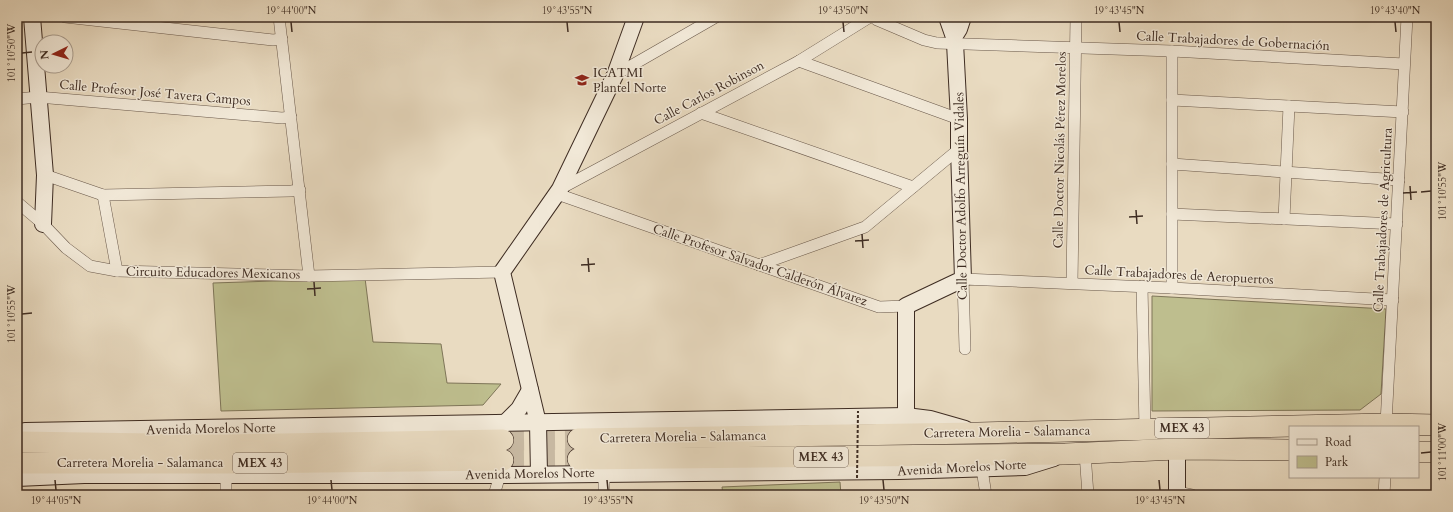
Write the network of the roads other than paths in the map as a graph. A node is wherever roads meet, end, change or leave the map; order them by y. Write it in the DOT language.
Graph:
graph roads {
  1 [pos="32,17"];
  2 [pos="65,17"];
  3 [pos="279,17"];
  4 [pos="636,17"];
  5 [pos="716,17"];
  6 [pos="870,17"];
  7 [pos="873,17"];
  8 [pos="947,17"];
  9 [pos="963,17"];
  10 [pos="1076,17"];
  11 [pos="1407,17"];
  12 [pos="282,39"];
  13 [pos="955,40"];
  14 [pos="1076,48"];
  15 [pos="1172,51"];
  16 [pos="799,61"];
  17 [pos="1404,64"];
  18 [pos="615,75"];
  19 [pos="38,97"];
  20 [pos="17,99"];
  21 [pos="1172,100"];
  22 [pos="1289,106"];
  23 [pos="1403,112"];
  24 [pos="701,113"];
  25 [pos="291,117"];
  26 [pos="960,118"];
  27 [pos="959,149"];
  28 [pos="1172,164"];
  29 [pos="1286,172"];
  30 [pos="45,175"];
  31 [pos="1399,180"];
  32 [pos="913,187"];
  33 [pos="300,190"];
  34 [pos="558,192"];
  35 [pos="104,196"];
  36 [pos="17,202"];
  37 [pos="1172,214"];
  38 [pos="1284,219"];
  39 [pos="43,224"];
  40 [pos="1397,224"];
  41 [pos="759,265"];
  42 [pos="117,271"];
  43 [pos="502,272"];
  44 [pos="309,276"];
  45 [pos="963,279"];
  46 [pos="1072,283"];
  47 [pos="1142,286"];
  48 [pos="1172,288"];
  49 [pos="1393,300"];
  50 [pos="906,306"];
  51 [pos="964,349"];
  52 [pos="530,390"];
  53 [pos="906,416"];
  54 [pos="538,423"];
  55 [pos="1386,424"];
  56 [pos="1436,425"];
  57 [pos="1289,426"];
  58 [pos="1290,426"];
  59 [pos="1145,429"];
  60 [pos="978,432"];
  61 [pos="17,433"];
  62 [pos="17,442"];
  63 [pos="1177,449"];
  64 [pos="502,450"];
  65 [pos="1289,450"];
  66 [pos="1419,452"];
  67 [pos="1436,452"];
  68 [pos="1075,453"];
  69 [pos="17,463"];
  70 [pos="982,469"];
  71 [pos="604,473"];
  72 [pos="539,474"];
  73 [pos="226,475"];
  74 [pos="17,478"];
  75 [pos="1385,478"];
  76 [pos="1182,494"];
  77 [pos="226,495"];
  78 [pos="494,495"];
  79 [pos="604,495"];
  80 [pos="986,495"];
  81 [pos="1088,495"];
  82 [pos="1384,495"];
  1 -- 19 [label="street"];
  2 -- 12 [label="street"];
  3 -- 12 [label="street"];
  4 -- 18 [label="street"];
  5 -- 18 [label="street"];
  6 -- 16 [label="street, Calle Carlos Robinson"];
  7 -- 13 [label="street, Calle Trabajadores de Gobernación"];
  8 -- 13 [label="street"];
  9 -- 13 [label="street"];
  10 -- 14 [label="street, Calle Doctor Nicolás Pérez Morelos"];
  11 -- 17 [label="street, Calle Trabajadores de Agricultura"];
  12 -- 25 [label="street"];
  13 -- 14 [label="street, Calle Trabajadores de Gobernación"];
  13 -- 26 [label="street, Calle Doctor Adolfo Arreguín Vidales"];
  14 -- 15 [label="street, Calle Trabajadores de Gobernación"];
  14 -- 46 [label="street, Calle Doctor Nicolás Pérez Morelos"];
  15 -- 17 [label="street, Calle Trabajadores de Gobernación"];
  15 -- 21 [label="street"];
  16 -- 24 [label="street, Calle Carlos Robinson"];
  16 -- 26 [label="street"];
  17 -- 23 [label="street, Calle Trabajadores de Agricultura"];
  18 -- 34 [label="street"];
  19 -- 20 [label="street, Calle Profesor José Tavera Campos"];
  19 -- 25 [label="street, Calle Profesor José Tavera Campos"];
  19 -- 30 [label="street"];
  21 -- 22 [label="street"];
  21 -- 28 [label="street"];
  22 -- 23 [label="street"];
  22 -- 29 [label="street"];
  23 -- 31 [label="street, Calle Trabajadores de Agricultura"];
  24 -- 32 [label="street"];
  24 -- 34 [label="street, Calle Carlos Robinson"];
  25 -- 33 [label="street"];
  26 -- 27 [label="street, Calle Doctor Adolfo Arreguín Vidales"];
  27 -- 32 [label="street"];
  27 -- 45 [label="street, Calle Doctor Adolfo Arreguín Vidales"];
  28 -- 29 [label="street"];
  28 -- 37 [label="street"];
  29 -- 31 [label="street"];
  29 -- 38 [label="street"];
  30 -- 35 [label="street"];
  30 -- 39 [label="street"];
  31 -- 40 [label="street, Calle Trabajadores de Agricultura"];
  32 -- 41 [label="street"];
  33 -- 35 [label="street"];
  33 -- 44 [label="street"];
  34 -- 41 [label="street, Calle Profesor Salvador Calderón Álvarez"];
  34 -- 43 [label="street"];
  35 -- 42 [label="street, Circuito Educadores Mexicanos"];
  36 -- 39 [label="street, Circuito Educadores Mexicanos"];
  37 -- 38 [label="street"];
  37 -- 48 [label="street"];
  38 -- 40 [label="street"];
  39 -- 42 [label="street, Circuito Educadores Mexicanos"];
  40 -- 49 [label="street, Calle Trabajadores de Agricultura"];
  41 -- 50 [label="street, Calle Profesor Salvador Calderón Álvarez"];
  42 -- 44 [label="street, Circuito Educadores Mexicanos"];
  43 -- 44 [label="street, Circuito Educadores Mexicanos"];
  43 -- 52 [label="street"];
  45 -- 46 [label="street, Calle Trabajadores de Aeropuertos"];
  45 -- 50 [label="street, Calle Profesor Salvador Calderón Álvarez"];
  45 -- 51 [label="street, Calle Doctor Adolfo Arreguín Vidales"];
  46 -- 47 [label="street, Calle Trabajadores de Aeropuertos"];
  47 -- 48 [label="street, Calle Trabajadores de Aeropuertos"];
  47 -- 59 [label="street"];
  48 -- 49 [label="street, Calle Trabajadores de Aeropuertos"];
  49 -- 55 [label="street, Calle Trabajadores de Agricultura"];
  50 -- 53 [label="street"];
  52 -- 54 [label="street"];
  52 -- 64 [label="street"];
  53 -- 54 [label="street, Avenida Morelos Norte"];
  53 -- 60 [label="street, Avenida Morelos Norte"];
  54 -- 64 [label="street, Avenida Morelos Norte"];
  54 -- 72 [label="street"];
  55 -- 56 [label="highway, Carretera Morelia - Salamanca / MEX 43"];
  55 -- 58 [label="highway, Carretera Morelia - Salamanca / MEX 43"];
  57 -- 59 [label="highway, Carretera Morelia - Salamanca / MEX 43"];
  59 -- 60 [label="highway, Carretera Morelia - Salamanca / MEX 43"];
  60 -- 68 [label="highway, Carretera Morelia - Salamanca / MEX 43"];
  61 -- 64 [label="street, Avenida Morelos Norte"];
  62 -- 64 [label="highway, Carretera Morelia - Salamanca / MEX 43"];
  63 -- 65 [label="highway, Carretera Morelia - Salamanca / MEX 43"];
  63 -- 68 [label="highway, Carretera Morelia - Salamanca / MEX 43"];
  63 -- 76 [label="street"];
  64 -- 69 [label="highway, Carretera Morelia - Salamanca / MEX 43"];
  64 -- 72 [label="street, Avenida Morelos Norte"];
  64 -- 73 [label="street, Avenida Morelos Norte"];
  64 -- 78 [label="street"];
  66 -- 67 [label="highway"];
  68 -- 70 [label="street, Avenida Morelos Norte"];
  68 -- 81 [label="street"];
  70 -- 71 [label="street, Avenida Morelos Norte"];
  70 -- 80 [label="street"];
  71 -- 72 [label="street, Avenida Morelos Norte"];
  71 -- 79 [label="street"];
  73 -- 74 [label="street, Avenida Morelos Norte"];
  73 -- 77 [label="street"];
  75 -- 82 [label="street"];
}
